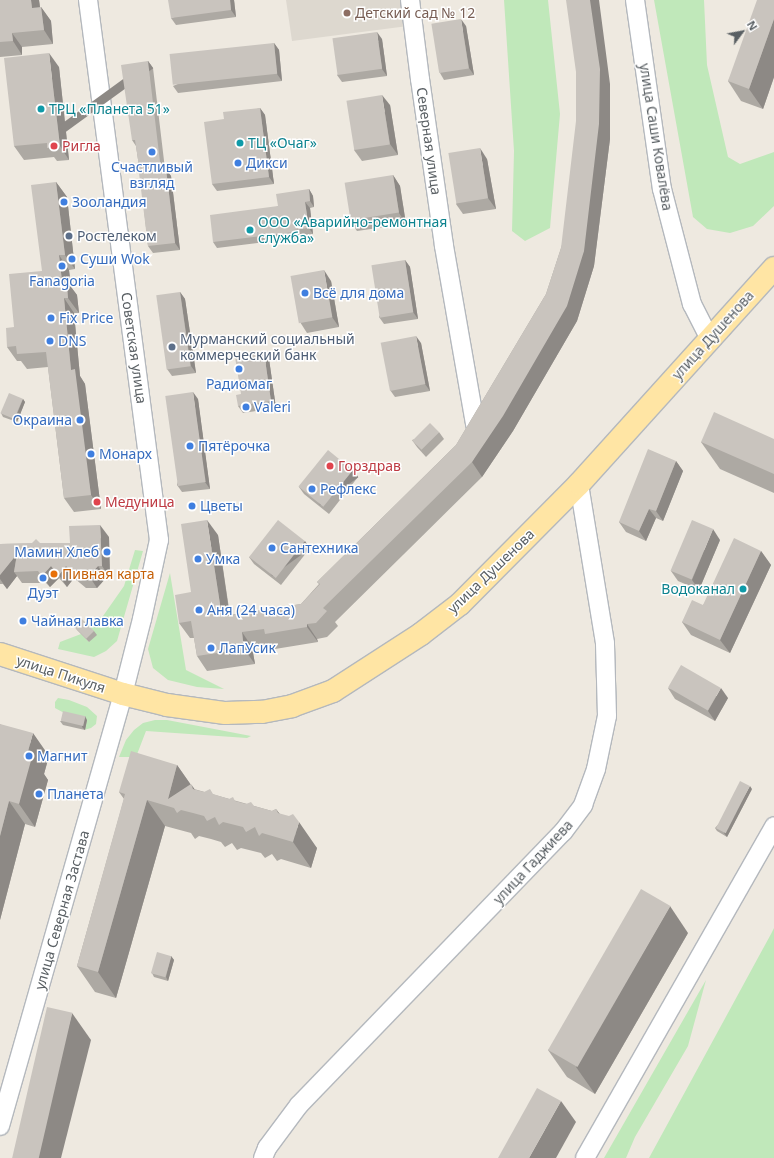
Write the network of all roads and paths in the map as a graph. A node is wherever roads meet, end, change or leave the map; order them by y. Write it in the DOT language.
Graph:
graph roads {
  1 [pos="88,0"];
  2 [pos="410,0"];
  3 [pos="635,0"];
  4 [pos="774,268"];
  5 [pos="710,339"];
  6 [pos="475,424"];
  7 [pos="579,484"];
  8 [pos="0,654"];
  9 [pos="123,694"];
  10 [pos="774,826"];
  11 [pos="0,1126"];
  12 [pos="263,1158"];
  13 [pos="585,1158"];
  1 -- 9 [label="street, Советская улица"];
  2 -- 6 [label="street, Северная улица"];
  3 -- 5 [label="street, улица Саши Ковалёва"];
  4 -- 5 [label="main road, улица Душенова"];
  5 -- 7 [label="main road, улица Душенова"];
  7 -- 9 [label="main road, улица Душенова"];
  7 -- 12 [label="street, улица Гаджиева"];
  8 -- 9 [label="main road, улица Пикуля"];
  9 -- 11 [label="street, улица Северная Застава"];
  10 -- 13 [label="street"];
}
